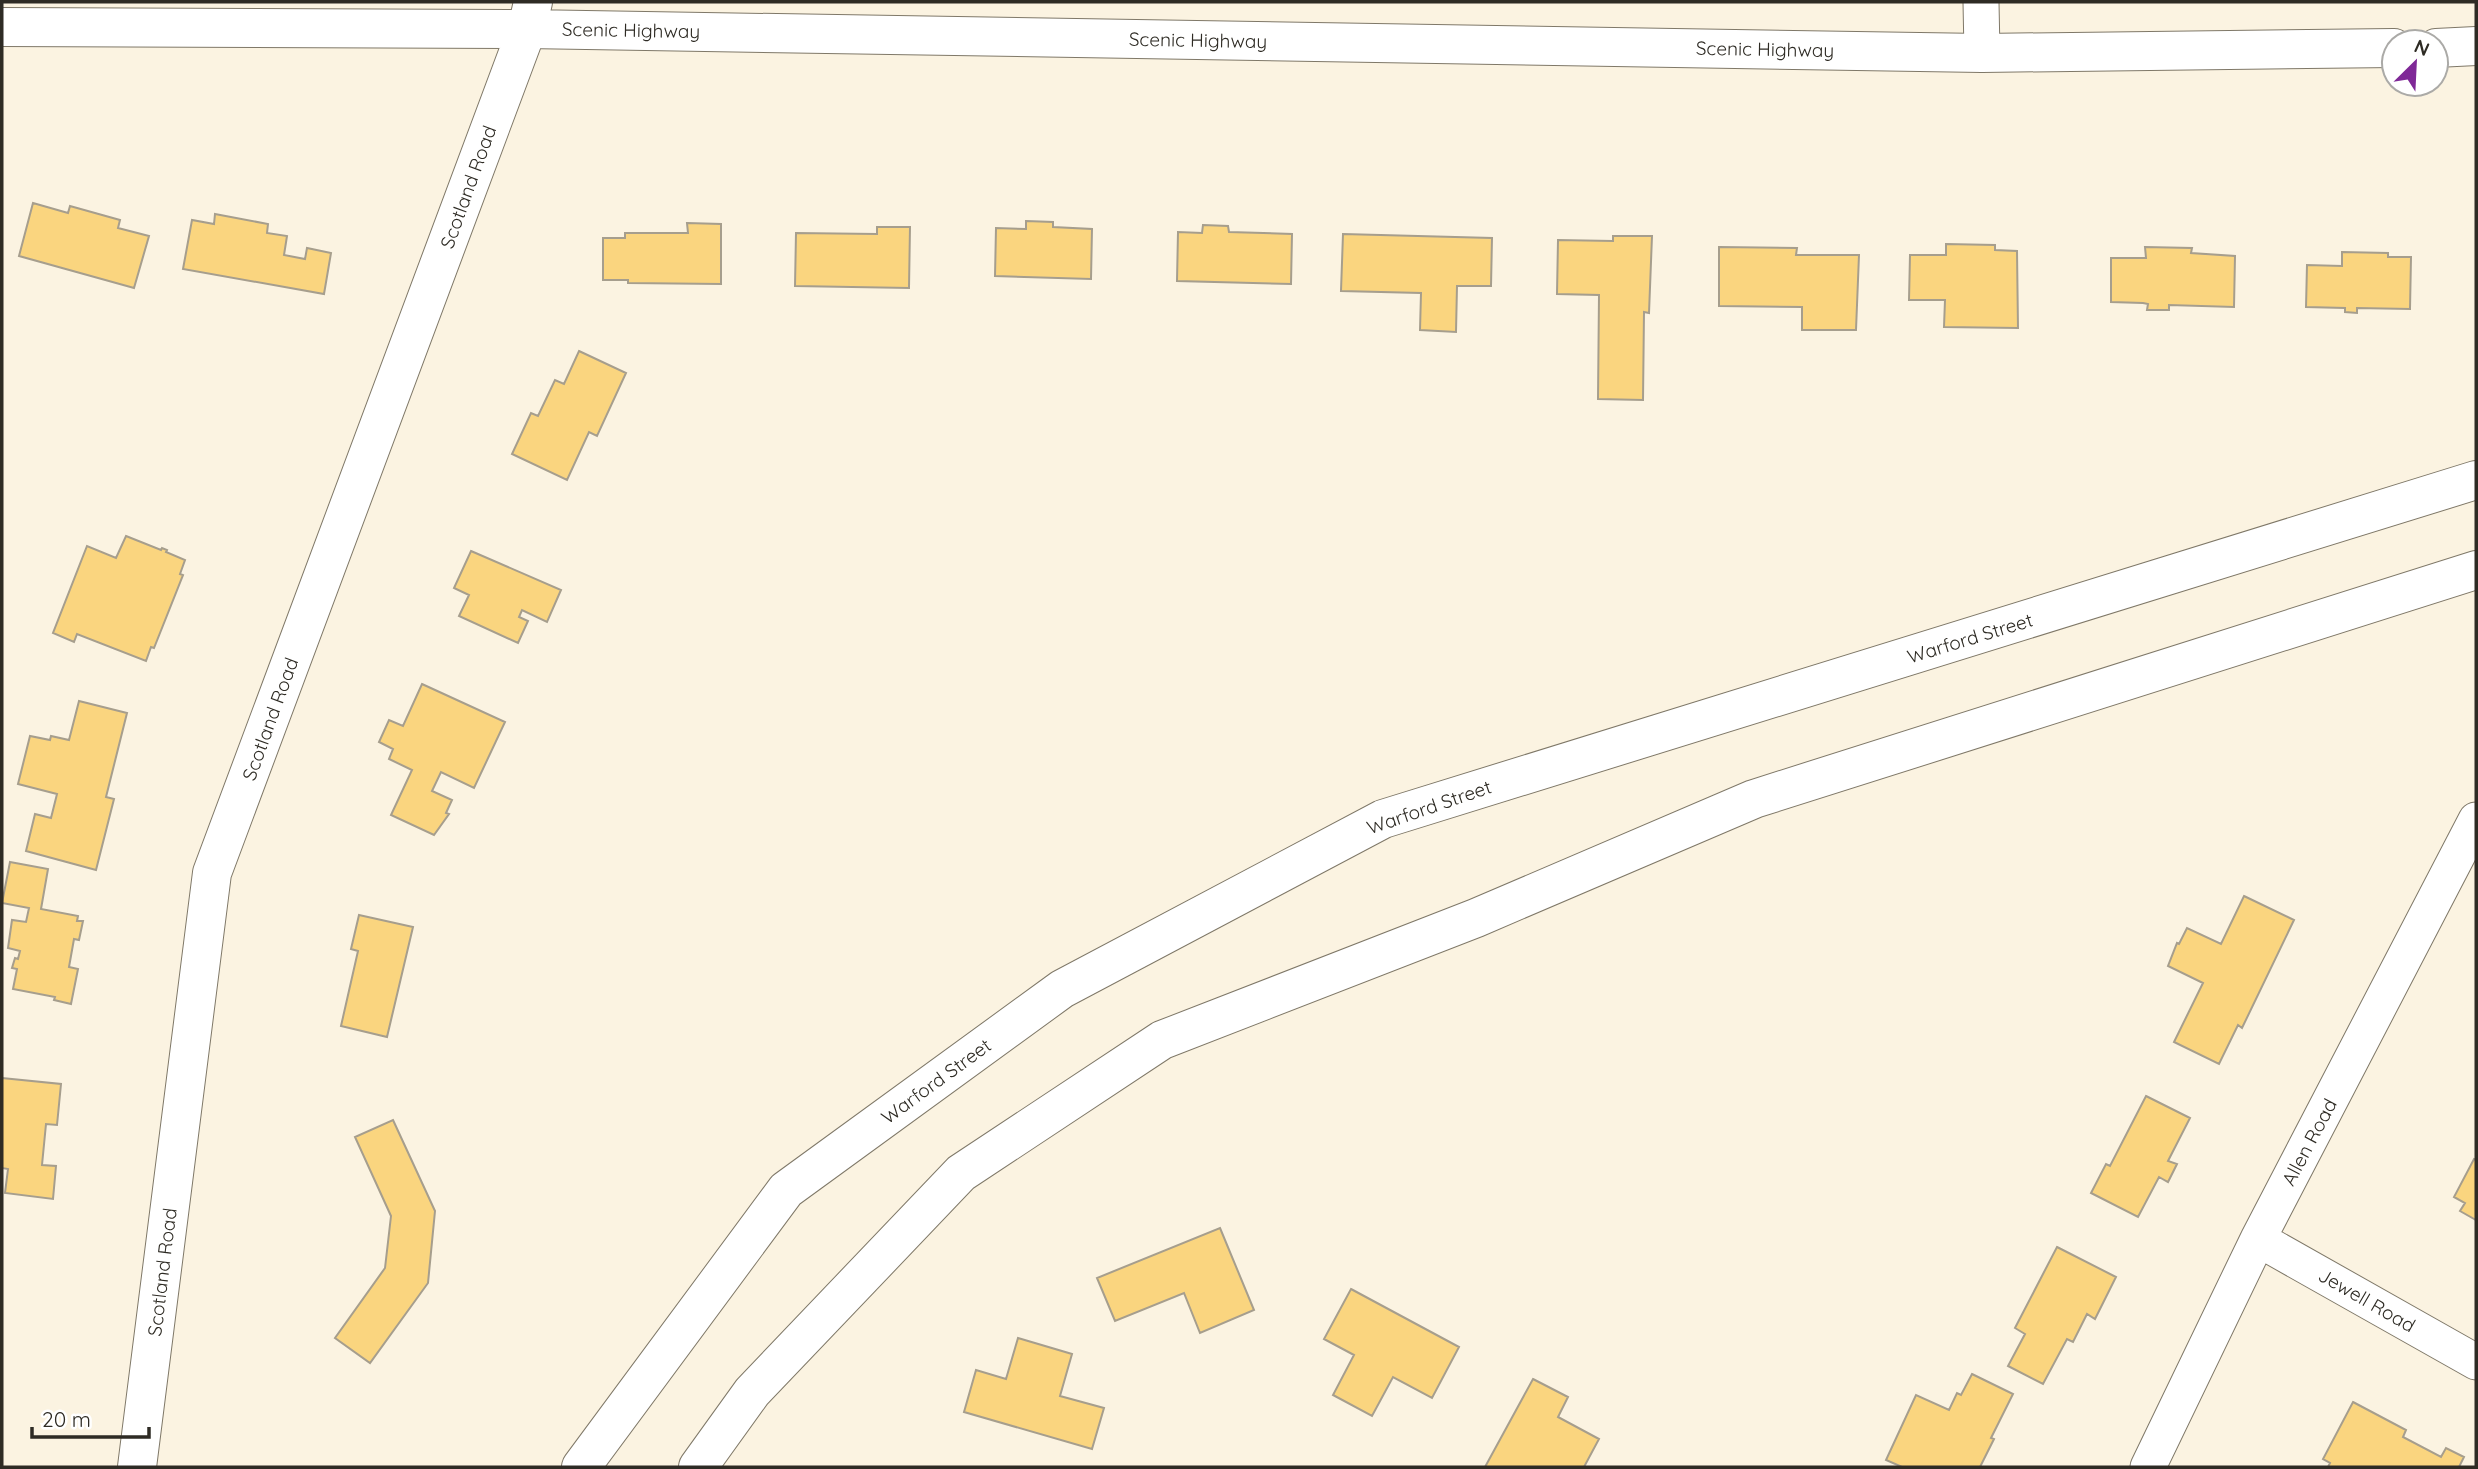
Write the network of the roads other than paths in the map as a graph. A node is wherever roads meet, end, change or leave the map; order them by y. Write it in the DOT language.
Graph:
graph roads {
  1 [pos="1981,2"];
  2 [pos="530,15"];
  3 [pos="2,27"];
  4 [pos="2476,46"];
  5 [pos="2450,47"];
  6 [pos="2380,48"];
  7 [pos="1982,53"];
  8 [pos="2476,480"];
  9 [pos="2476,570"];
  10 [pos="2476,820"];
  11 [pos="2259,1238"];
  12 [pos="2476,1362"];
  13 [pos="136,1467"];
  14 [pos="581,1467"];
  15 [pos="698,1467"];
  16 [pos="2148,1467"];
  1 -- 7 [label="street"];
  2 -- 3 [label="main road, Scenic Highway"];
  2 -- 7 [label="main road, Scenic Highway"];
  2 -- 13 [label="main road, Scotland Road"];
  4 -- 5 [label="main road"];
  6 -- 7 [label="main road, Scenic Highway"];
  8 -- 14 [label="main road, Warford Street"];
  9 -- 15 [label="main road"];
  10 -- 11 [label="street, Allen Road"];
  11 -- 12 [label="street, Jewell Road"];
  11 -- 16 [label="street, Allen Road"];
}
